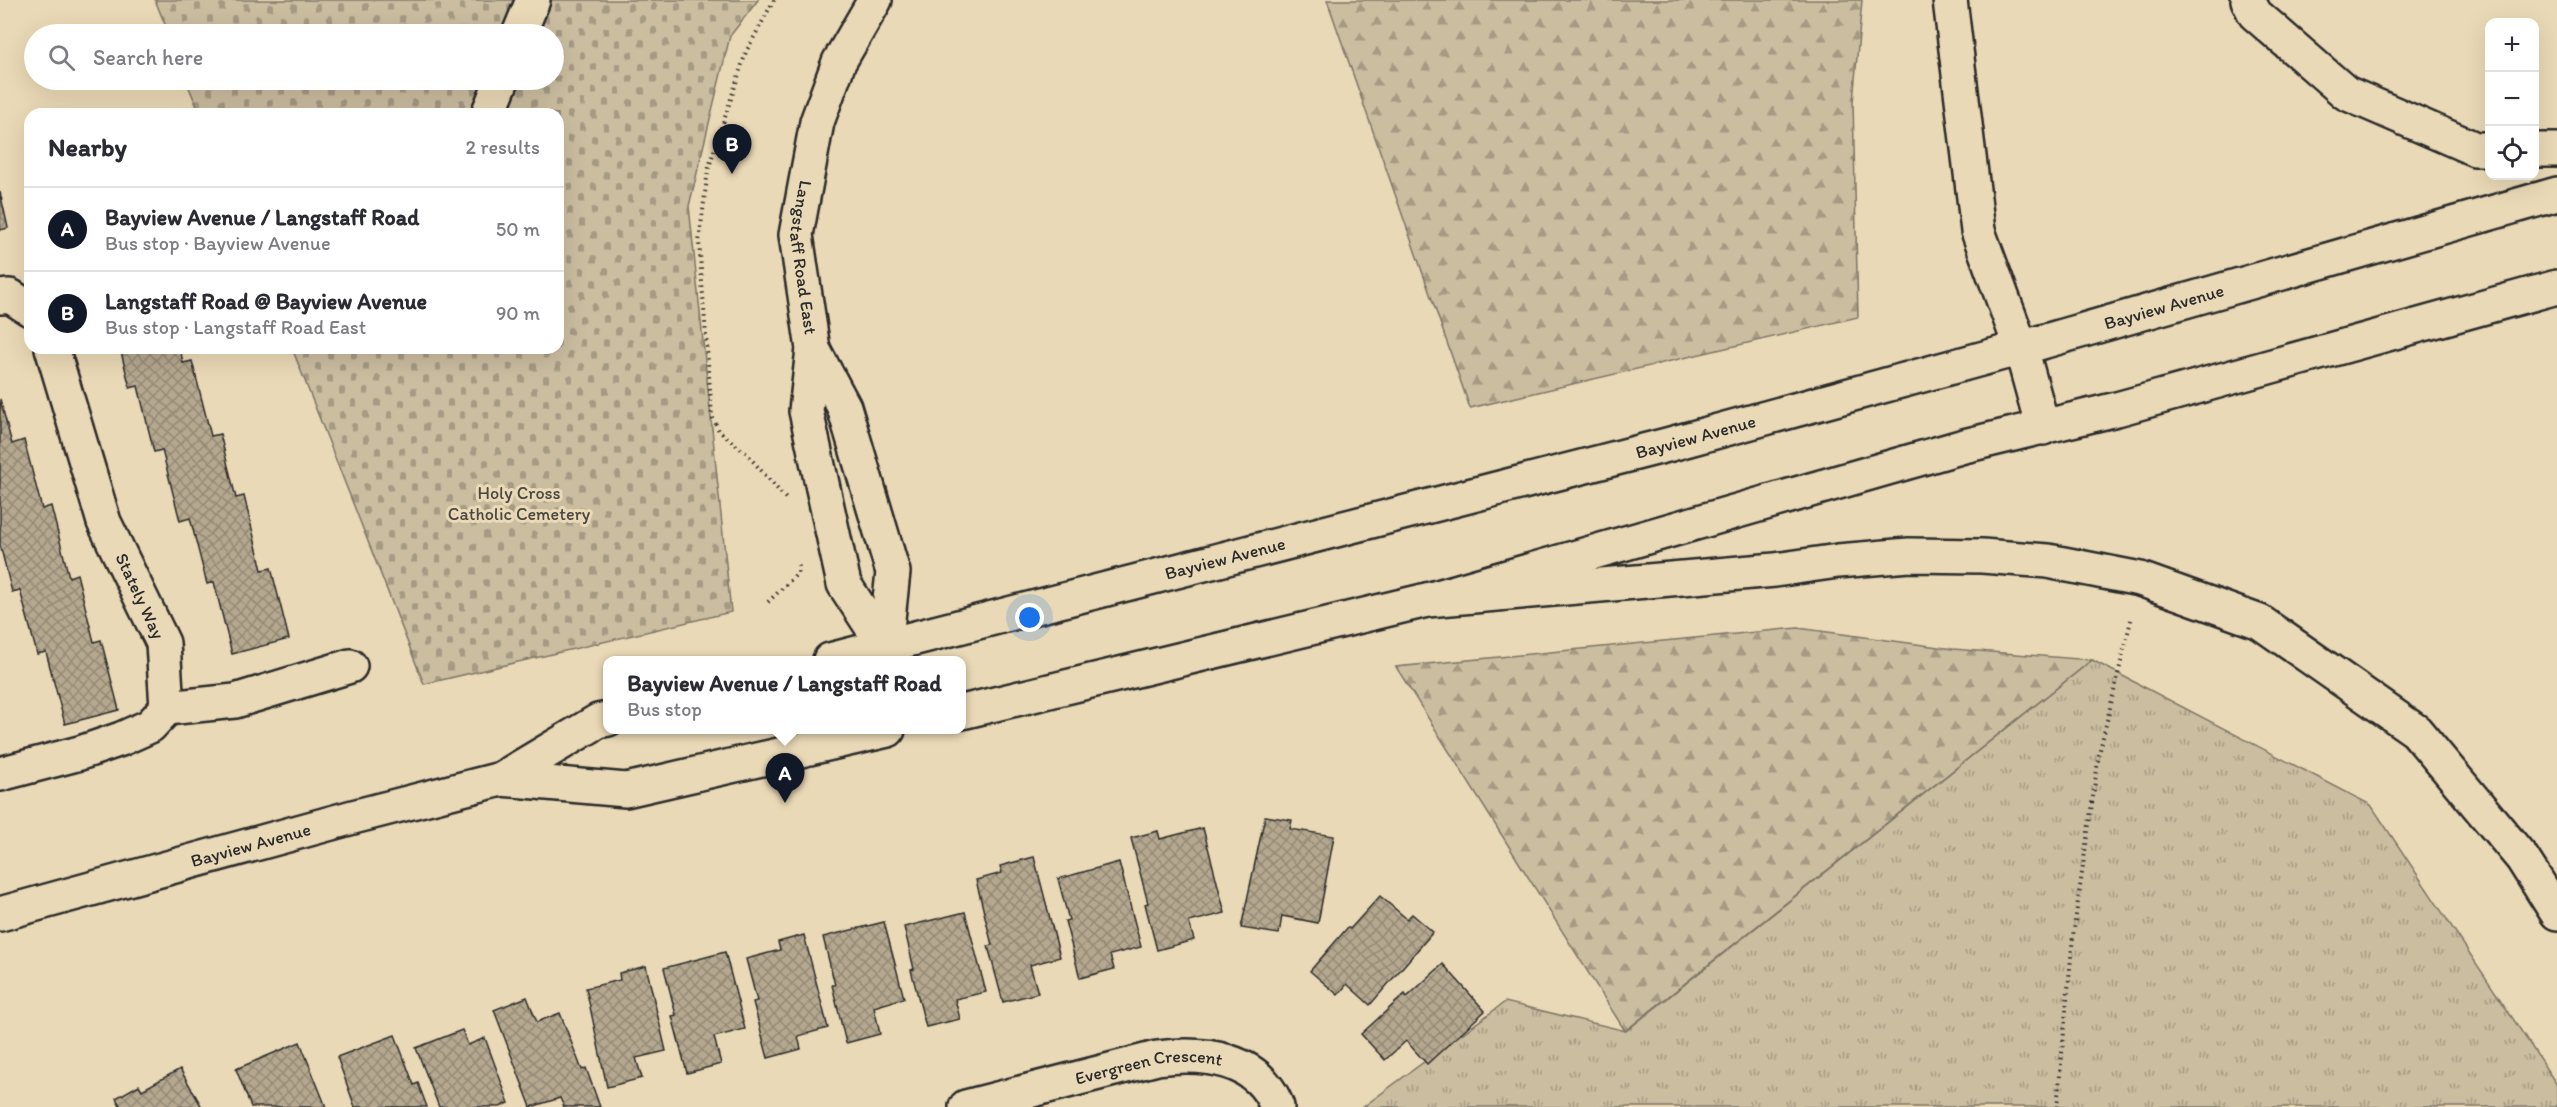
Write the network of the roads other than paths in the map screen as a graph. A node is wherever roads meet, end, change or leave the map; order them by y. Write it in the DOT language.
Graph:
graph roads {
  1 [pos="532,0"];
  2 [pos="875,0"];
  3 [pos="1950,0"];
  4 [pos="2248,0"];
  5 [pos="523,24"];
  6 [pos="498,90"];
  7 [pos="490,108"];
  8 [pos="2485,149"];
  9 [pos="2539,150"];
  10 [pos="2557,150"];
  11 [pos="2557,194"];
  12 [pos="2557,287"];
  13 [pos="0,297"];
  14 [pos="24,305"];
  15 [pos="2021,348"];
  16 [pos="813,349"];
  17 [pos="54,354"];
  18 [pos="2043,428"];
  19 [pos="1426,600"];
  20 [pos="888,654"];
  21 [pos="869,656"];
  22 [pos="350,666"];
  23 [pos="166,708"];
  24 [pos="966,711"];
  25 [pos="603,720"];
  26 [pos="867,734"];
  27 [pos="0,774"];
  28 [pos="501,779"];
  29 [pos="2557,913"];
  30 [pos="0,914"];
  31 [pos="966,1107"];
  32 [pos="1277,1107"];
  1 -- 5 [label="main road"];
  2 -- 16 [label="main road, Langstaff Road East"];
  3 -- 15 [label="main road"];
  4 -- 8 [label="main road"];
  6 -- 7 [label="main road"];
  9 -- 10 [label="main road"];
  11 -- 15 [label="main road, Bayview Avenue"];
  12 -- 18 [label="main road"];
  13 -- 14 [label="main road"];
  15 -- 18 [label="main road"];
  15 -- 20 [label="main road, Bayview Avenue"];
  16 -- 20 [label="main road, Langstaff Road East"];
  16 -- 20 [label="main road, Langstaff Road East"];
  17 -- 23 [label="main road, Stately Way"];
  18 -- 19 [label="main road"];
  19 -- 24 [label="main road"];
  19 -- 29 [label="main road"];
  20 -- 21 [label="main road, Bayview Avenue"];
  22 -- 23 [label="main road"];
  23 -- 27 [label="main road"];
  25 -- 28 [label="main road, Bayview Avenue"];
  26 -- 28 [label="main road, Bayview Avenue"];
  28 -- 30 [label="main road, Bayview Avenue"];
  31 -- 32 [label="main road, Evergreen Crescent"];
}
